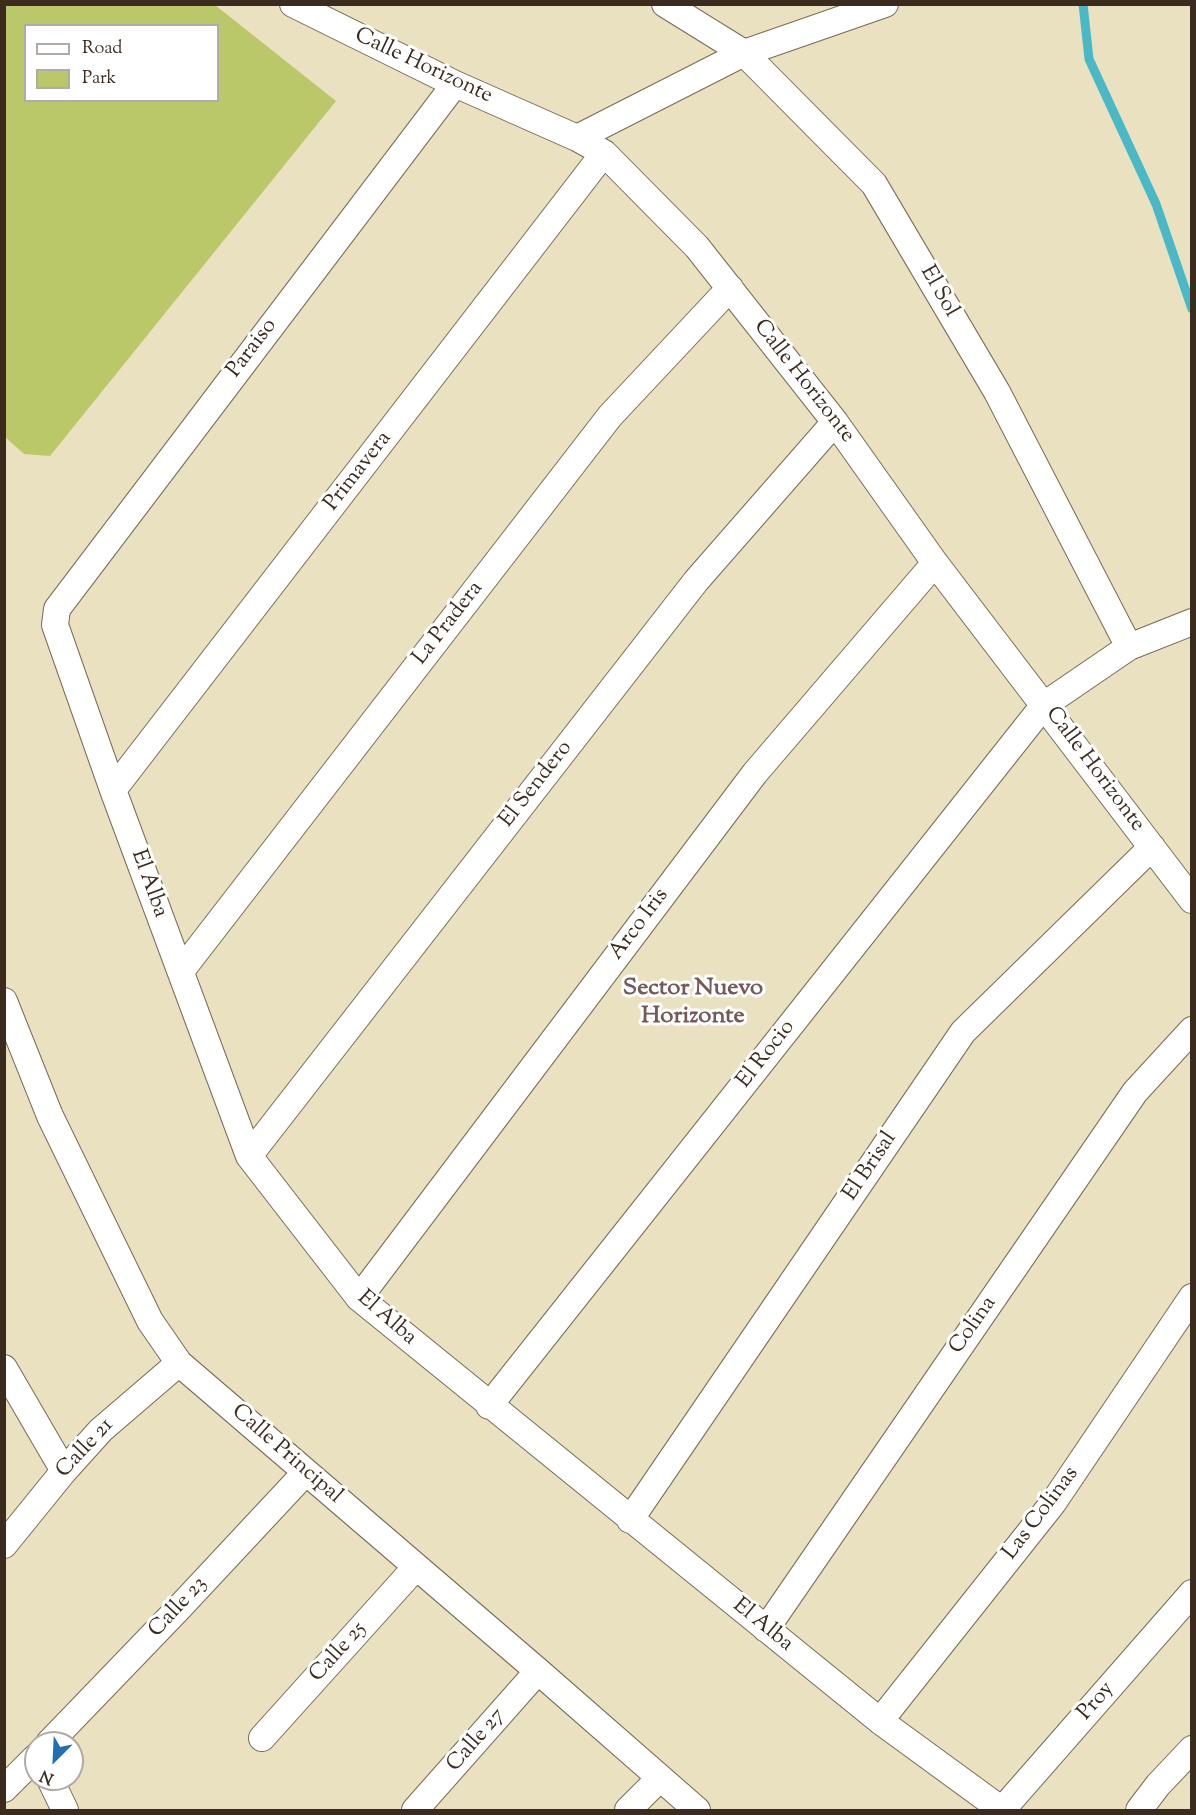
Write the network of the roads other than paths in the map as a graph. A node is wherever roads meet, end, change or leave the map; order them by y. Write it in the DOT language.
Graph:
graph roads {
  1 [pos="293,4"];
  2 [pos="665,4"];
  3 [pos="885,4"];
  4 [pos="744,53"];
  5 [pos="455,84"];
  6 [pos="577,138"];
  7 [pos="604,153"];
  8 [pos="730,288"];
  9 [pos="836,422"];
  10 [pos="935,562"];
  11 [pos="54,616"];
  12 [pos="1191,622"];
  13 [pos="1129,647"];
  14 [pos="1044,705"];
  15 [pos="113,790"];
  16 [pos="1152,847"];
  17 [pos="1191,900"];
  18 [pos="181,971"];
  19 [pos="4,1001"];
  20 [pos="1191,1030"];
  21 [pos="249,1156"];
  22 [pos="1191,1296"];
  23 [pos="359,1298"];
  24 [pos="179,1363"];
  25 [pos="4,1368"];
  26 [pos="489,1406"];
  27 [pos="64,1471"];
  28 [pos="306,1472"];
  29 [pos="630,1520"];
  30 [pos="4,1545"];
  31 [pos="416,1567"];
  32 [pos="1191,1593"];
  33 [pos="765,1629"];
  34 [pos="538,1671"];
  35 [pos="880,1721"];
  36 [pos="61,1731"];
  37 [pos="262,1738"];
  38 [pos="1191,1749"];
  39 [pos="24,1769"];
  40 [pos="660,1778"];
  41 [pos="4,1789"];
  42 [pos="56,1791"];
  43 [pos="65,1810"];
  44 [pos="415,1810"];
  45 [pos="628,1810"];
  46 [pos="696,1810"];
  47 [pos="1002,1810"];
  48 [pos="1139,1810"];
  1 -- 5 [label="street, Calle Horizonte"];
  2 -- 4 [label="street, El Sol"];
  3 -- 4 [label="street"];
  4 -- 6 [label="street"];
  4 -- 13 [label="street, El Sol"];
  5 -- 6 [label="street, Calle Horizonte"];
  5 -- 11 [label="street, Paraiso"];
  6 -- 7 [label="street, Calle Horizonte"];
  7 -- 8 [label="street, Calle Horizonte"];
  7 -- 15 [label="street, Primavera"];
  8 -- 9 [label="street, Calle Horizonte"];
  8 -- 18 [label="street, La Pradera"];
  9 -- 10 [label="street, Calle Horizonte"];
  9 -- 21 [label="street, El Sendero"];
  10 -- 14 [label="street, Calle Horizonte"];
  10 -- 23 [label="street, Arco Iris"];
  11 -- 15 [label="street, El Alba"];
  12 -- 13 [label="street, El Rocio"];
  13 -- 14 [label="street, El Rocio"];
  14 -- 16 [label="street, Calle Horizonte"];
  14 -- 26 [label="street, El Rocio"];
  15 -- 18 [label="street, El Alba"];
  16 -- 17 [label="street, Calle Horizonte"];
  16 -- 29 [label="street, El Brisal"];
  18 -- 21 [label="street, El Alba"];
  19 -- 24 [label="street, Calle Principal"];
  20 -- 33 [label="street, Colina"];
  21 -- 23 [label="street, El Alba"];
  22 -- 35 [label="street, Las Colinas"];
  23 -- 26 [label="street, El Alba"];
  24 -- 27 [label="street, Calle 21"];
  24 -- 28 [label="street, Calle Principal"];
  25 -- 27 [label="street"];
  26 -- 29 [label="street, El Alba"];
  27 -- 30 [label="street, Calle 21"];
  28 -- 31 [label="street, Calle Principal"];
  28 -- 36 [label="street, Calle 23"];
  29 -- 33 [label="street, El Alba"];
  31 -- 34 [label="street, Calle Principal"];
  31 -- 37 [label="street, Calle 25"];
  32 -- 47 [label="street, Proy"];
  33 -- 35 [label="street, El Alba"];
  34 -- 40 [label="street, Calle Principal"];
  34 -- 44 [label="street, Calle 27"];
  35 -- 47 [label="street, El Alba"];
  38 -- 48 [label="street"];
  39 -- 41 [label="street"];
  40 -- 45 [label="street"];
  40 -- 46 [label="street, Calle Principal"];
  42 -- 43 [label="street"];
}
